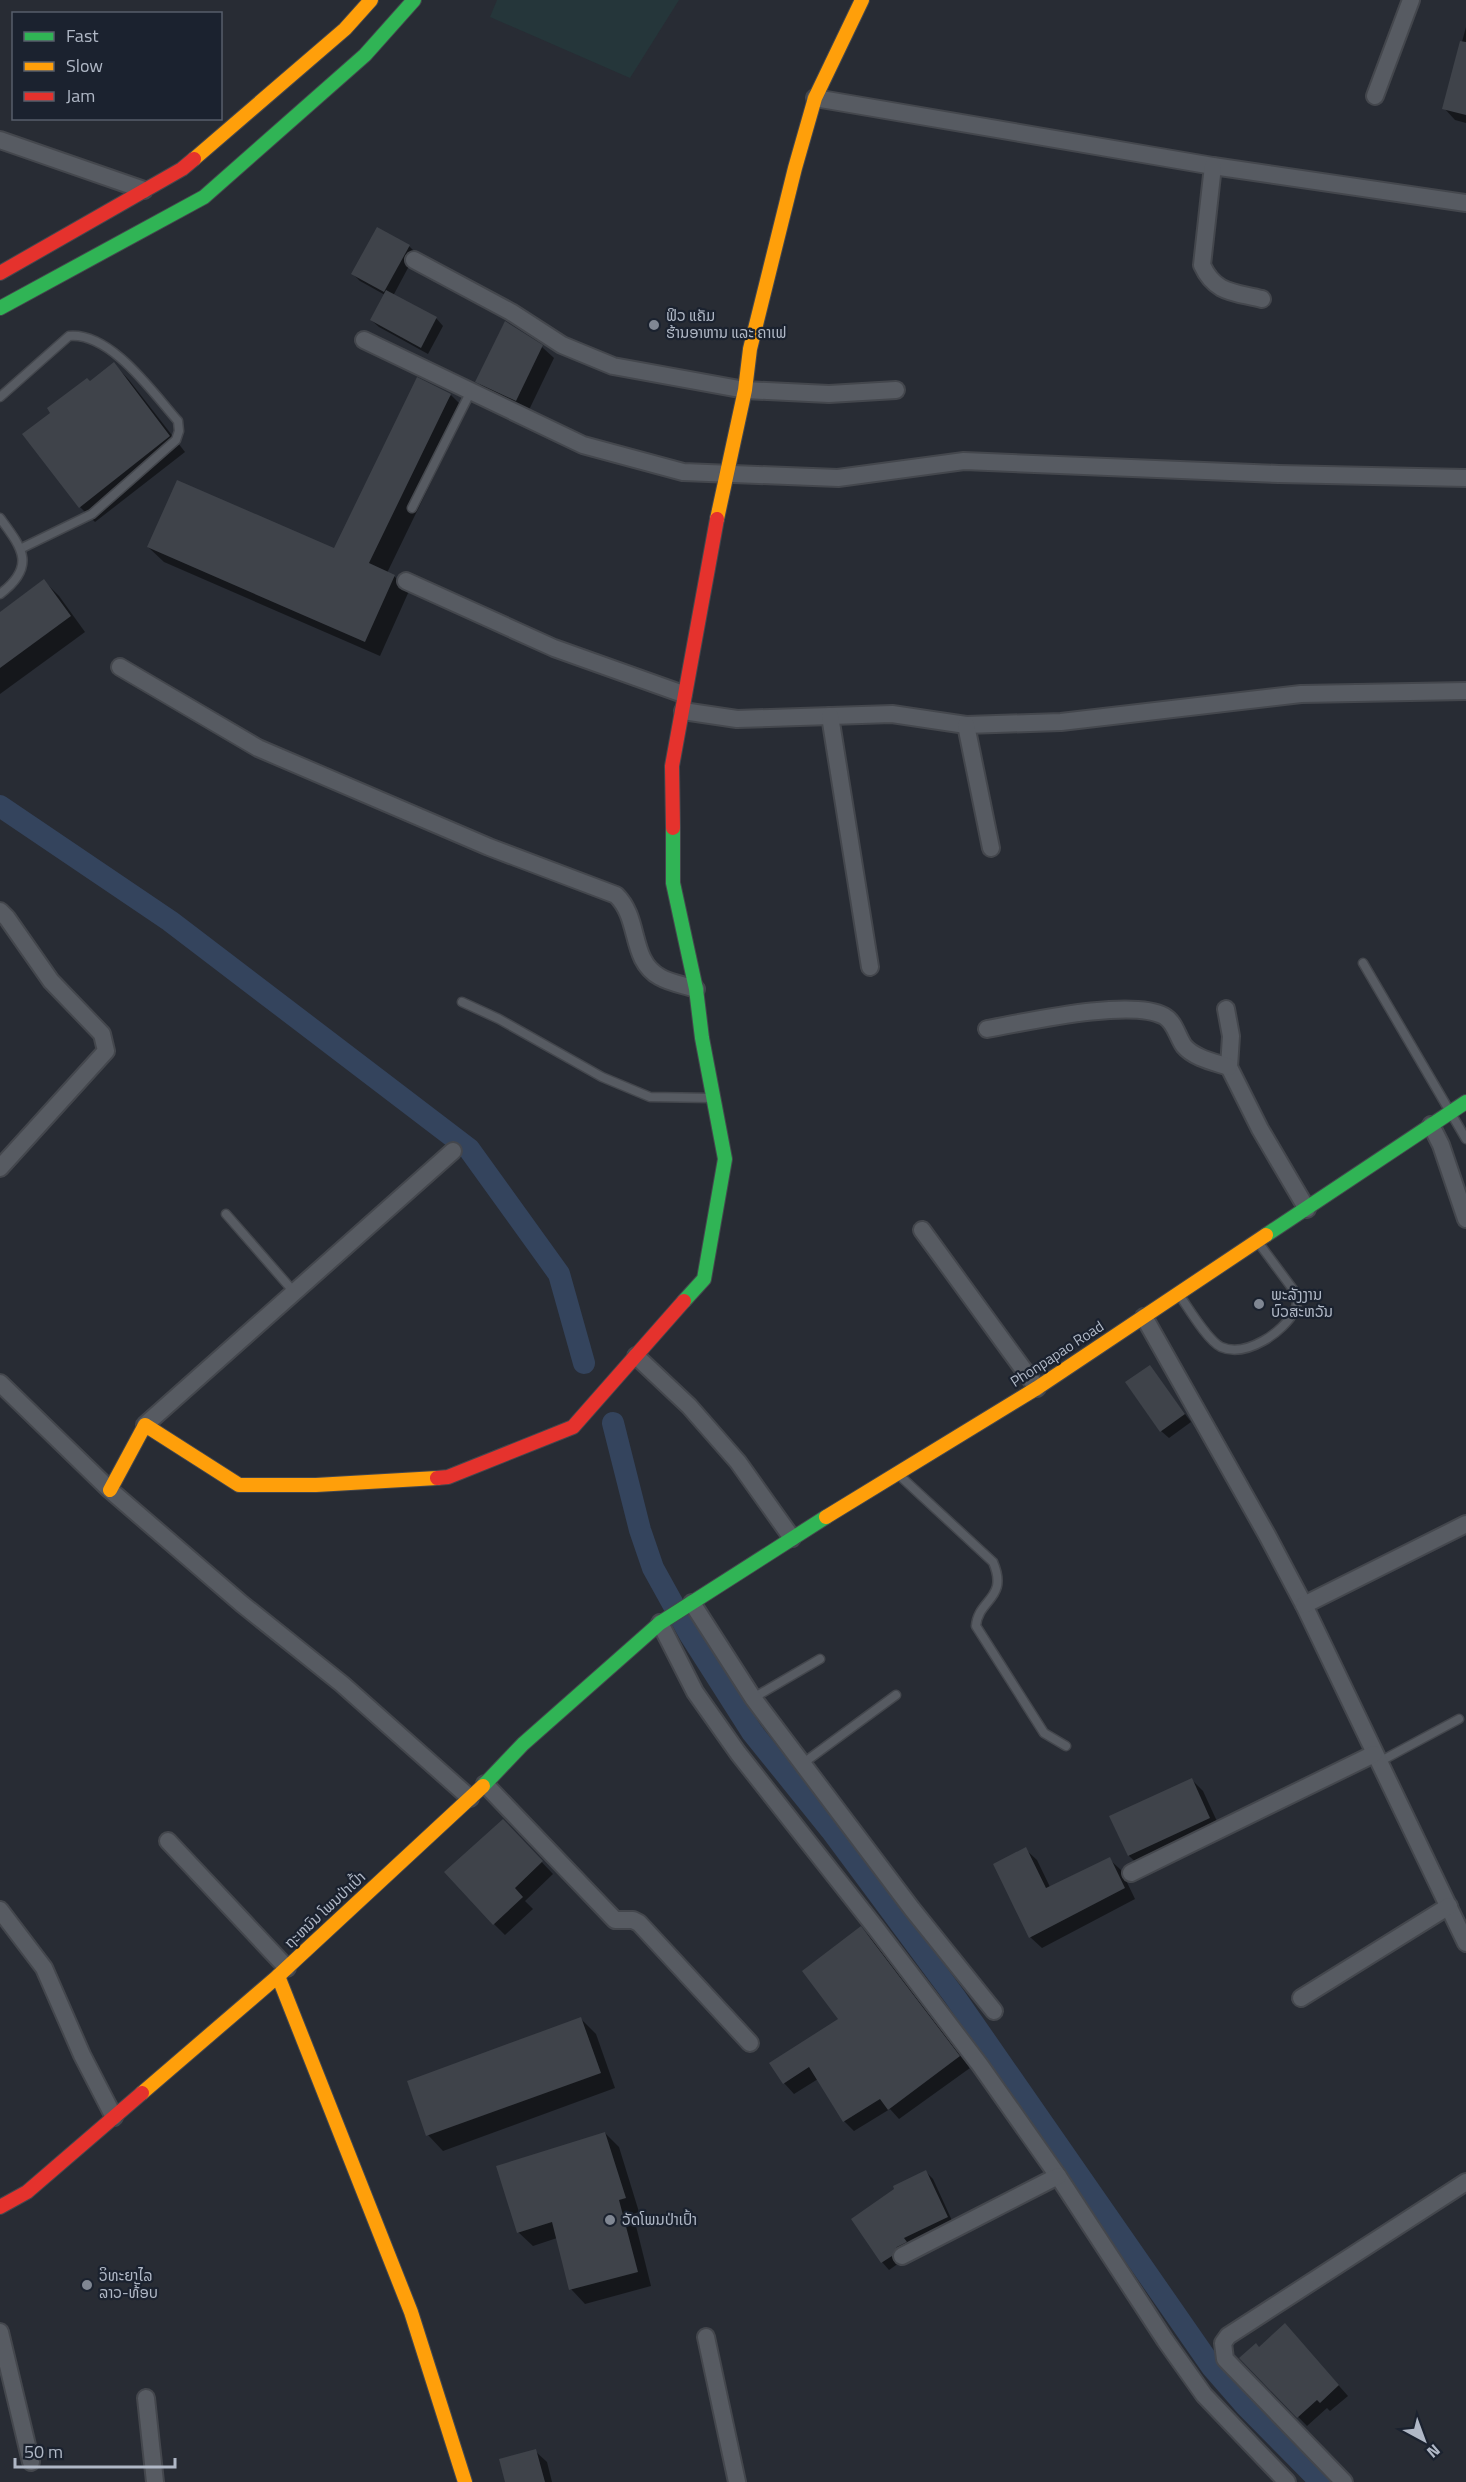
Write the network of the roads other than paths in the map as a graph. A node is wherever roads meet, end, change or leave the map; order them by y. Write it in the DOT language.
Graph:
graph roads {
  1 [pos="371,0"];
  2 [pos="414,0"];
  3 [pos="862,0"];
  4 [pos="1411,0"];
  5 [pos="1375,96"];
  6 [pos="814,98"];
  7 [pos="0,140"];
  8 [pos="1213,166"];
  9 [pos="144,190"];
  10 [pos="1466,202"];
  11 [pos="414,260"];
  12 [pos="0,273"];
  13 [pos="1262,299"];
  14 [pos="0,308"];
  15 [pos="363,340"];
  16 [pos="745,390"];
  17 [pos="896,390"];
  18 [pos="471,391"];
  19 [pos="0,397"];
  20 [pos="725,473"];
  21 [pos="1466,478"];
  22 [pos="412,508"];
  23 [pos="0,518"];
  24 [pos="22,548"];
  25 [pos="406,581"];
  26 [pos="0,594"];
  27 [pos="120,667"];
  28 [pos="1466,692"];
  29 [pos="683,702"];
  30 [pos="830,716"];
  31 [pos="966,724"];
  32 [pos="991,848"];
  33 [pos="0,911"];
  34 [pos="1363,963"];
  35 [pos="870,967"];
  36 [pos="696,989"];
  37 [pos="462,1002"];
  38 [pos="1226,1009"];
  39 [pos="987,1029"];
  40 [pos="1229,1067"];
  41 [pos="713,1098"];
  42 [pos="1466,1102"];
  43 [pos="1451,1113"];
  44 [pos="1431,1125"];
  45 [pos="1466,1139"];
  46 [pos="453,1151"];
  47 [pos="0,1168"];
  48 [pos="1307,1209"];
  49 [pos="226,1214"];
  50 [pos="1466,1219"];
  51 [pos="922,1230"];
  52 [pos="1257,1242"];
  53 [pos="294,1292"];
  54 [pos="1178,1294"];
  55 [pos="1144,1317"];
  56 [pos="636,1356"];
  57 [pos="0,1383"];
  58 [pos="1037,1388"];
  59 [pos="146,1425"];
  60 [pos="897,1473"];
  61 [pos="110,1490"];
  62 [pos="1466,1524"];
  63 [pos="792,1538"];
  64 [pos="688,1604"];
  65 [pos="1304,1605"];
  66 [pos="660,1623"];
  67 [pos="820,1659"];
  68 [pos="896,1695"];
  69 [pos="753,1698"];
  70 [pos="1459,1719"];
  71 [pos="1066,1746"];
  72 [pos="1377,1758"];
  73 [pos="802,1764"];
  74 [pos="484,1784"];
  75 [pos="470,1798"];
  76 [pos="168,1841"];
  77 [pos="1131,1873"];
  78 [pos="1449,1906"];
  79 [pos="3,1919"];
  80 [pos="1466,1943"];
  81 [pos="282,1972"];
  82 [pos="1301,1998"];
  83 [pos="994,2011"];
  84 [pos="750,2043"];
  85 [pos="114,2117"];
  86 [pos="1058,2176"];
  87 [pos="1466,2182"];
  88 [pos="0,2207"];
  89 [pos="902,2256"];
  90 [pos="0,2332"];
  91 [pos="706,2337"];
  92 [pos="146,2398"];
  93 [pos="31,2462"];
  94 [pos="155,2482"];
  95 [pos="465,2482"];
  96 [pos="737,2482"];
  97 [pos="1287,2482"];
  98 [pos="1344,2482"];
  1 -- 9 [label="street"];
  2 -- 14 [label="street"];
  3 -- 6 [label="street"];
  4 -- 5 [label="street"];
  6 -- 8 [label="street"];
  6 -- 16 [label="street"];
  7 -- 9 [label="street"];
  8 -- 10 [label="street"];
  8 -- 13 [label="street"];
  9 -- 12 [label="street"];
  11 -- 16 [label="street"];
  15 -- 18 [label="street"];
  16 -- 17 [label="street"];
  16 -- 20 [label="street"];
  18 -- 20 [label="street"];
  18 -- 22 [label="lane"];
  19 -- 24 [label="lane"];
  20 -- 21 [label="street"];
  20 -- 29 [label="street"];
  23 -- 24 [label="lane"];
  24 -- 26 [label="lane"];
  25 -- 29 [label="street"];
  27 -- 36 [label="street"];
  28 -- 31 [label="street"];
  29 -- 30 [label="street"];
  29 -- 36 [label="street"];
  30 -- 31 [label="street"];
  30 -- 35 [label="street"];
  31 -- 32 [label="street"];
  33 -- 47 [label="street"];
  34 -- 43 [label="lane"];
  36 -- 41 [label="street"];
  37 -- 41 [label="lane"];
  38 -- 40 [label="street"];
  39 -- 40 [label="street"];
  40 -- 48 [label="street"];
  41 -- 56 [label="street"];
  42 -- 43 [label="street, Phonpapao Road"];
  43 -- 44 [label="street, Phonpapao Road"];
  43 -- 45 [label="lane"];
  44 -- 48 [label="street, Phonpapao Road"];
  44 -- 50 [label="street"];
  46 -- 53 [label="street"];
  48 -- 52 [label="street, Phonpapao Road"];
  49 -- 53 [label="lane"];
  51 -- 58 [label="street"];
  52 -- 54 [label="street, Phonpapao Road"];
  52 -- 54 [label="lane"];
  53 -- 59 [label="street"];
  54 -- 55 [label="street, Phonpapao Road"];
  55 -- 58 [label="street, Phonpapao Road"];
  55 -- 65 [label="street"];
  56 -- 59 [label="street"];
  56 -- 63 [label="street"];
  57 -- 61 [label="street"];
  58 -- 60 [label="street, Phonpapao Road"];
  59 -- 61 [label="street"];
  60 -- 63 [label="street, Phonpapao Road"];
  60 -- 71 [label="lane"];
  61 -- 75 [label="street"];
  62 -- 65 [label="street"];
  63 -- 64 [label="street, Phonpapao Road"];
  64 -- 66 [label="street, Phonpapao Road"];
  64 -- 69 [label="street"];
  65 -- 72 [label="street"];
  66 -- 74 [label="street, ຖະຫນົນ ໂພນປ່າເປົ້າ"];
  66 -- 86 [label="street"];
  67 -- 69 [label="lane"];
  68 -- 73 [label="lane"];
  69 -- 73 [label="street"];
  70 -- 72 [label="lane"];
  72 -- 77 [label="street"];
  72 -- 78 [label="street"];
  73 -- 83 [label="street"];
  74 -- 75 [label="street, ຖະຫນົນ ໂພນປ່າເປົ້າ"];
  74 -- 84 [label="street"];
  75 -- 81 [label="street, ຖະຫນົນ ໂພນປ່າເປົ້າ"];
  76 -- 81 [label="street"];
  78 -- 80 [label="street"];
  78 -- 82 [label="street"];
  79 -- 85 [label="street"];
  81 -- 85 [label="street, ຖະຫນົນ ໂພນປ່າເປົ້າ"];
  81 -- 95 [label="street"];
  85 -- 88 [label="street, ຖະຫນົນ ໂພນປ່າເປົ້າ"];
  86 -- 89 [label="street"];
  86 -- 97 [label="street"];
  87 -- 98 [label="street"];
  90 -- 93 [label="street"];
  91 -- 96 [label="street"];
  92 -- 94 [label="street"];
}
